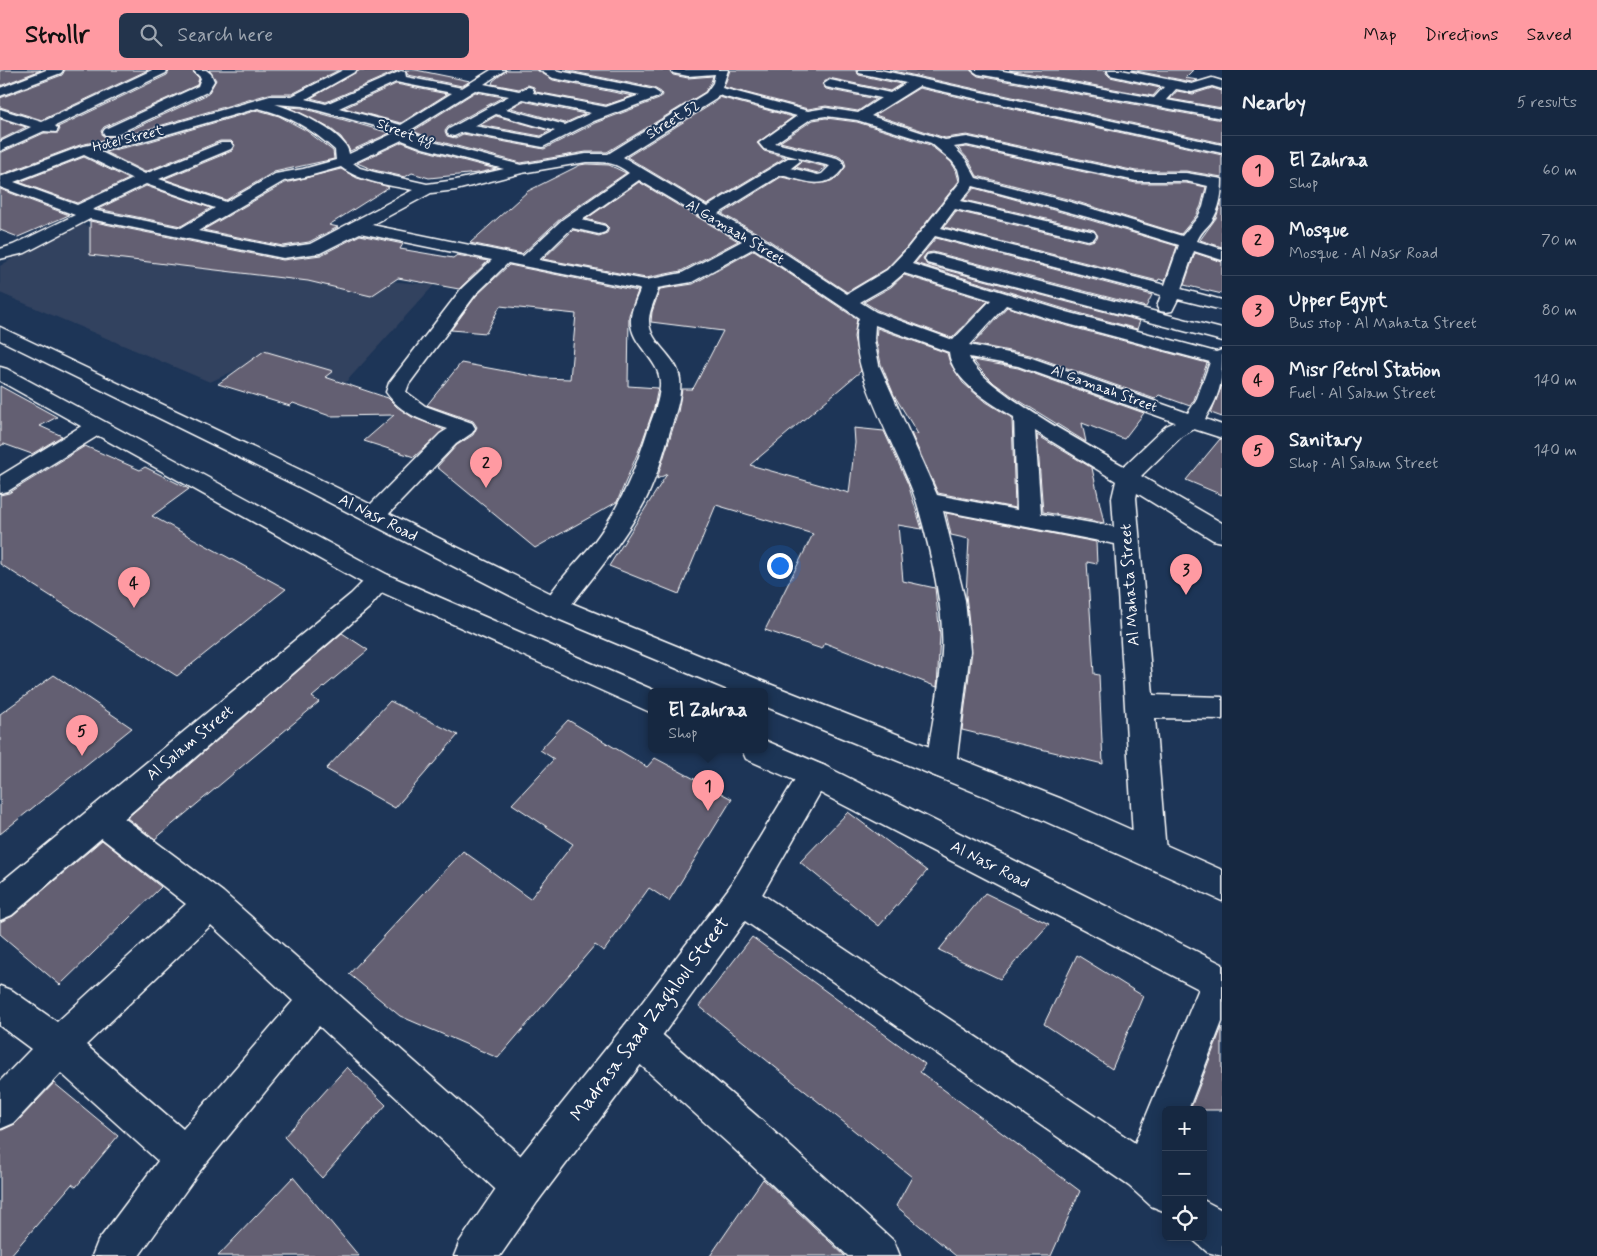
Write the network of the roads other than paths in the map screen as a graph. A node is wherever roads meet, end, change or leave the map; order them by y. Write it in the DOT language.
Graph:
graph roads {
  1 [pos="57,70"];
  2 [pos="162,70"];
  3 [pos="199,70"];
  4 [pos="352,70"];
  5 [pos="499,70"];
  6 [pos="601,70"];
  7 [pos="677,70"];
  8 [pos="716,70"];
  9 [pos="722,70"];
  10 [pos="869,71"];
  11 [pos="987,71"];
  12 [pos="1113,71"];
  13 [pos="380,72"];
  14 [pos="1019,73"];
  15 [pos="543,76"];
  16 [pos="398,77"];
  17 [pos="1215,79"];
  18 [pos="586,80"];
  19 [pos="918,80"];
  20 [pos="830,84"];
  21 [pos="1173,85"];
  22 [pos="851,88"];
  23 [pos="470,89"];
  24 [pos="716,90"];
  25 [pos="1098,90"];
  26 [pos="0,92"];
  27 [pos="521,95"];
  28 [pos="892,97"];
  29 [pos="294,100"];
  30 [pos="1158,101"];
  31 [pos="555,102"];
  32 [pos="259,104"];
  33 [pos="328,108"];
  34 [pos="496,110"];
  35 [pos="0,113"];
  36 [pos="1218,113"];
  37 [pos="808,115"];
  38 [pos="606,116"];
  39 [pos="860,117"];
  40 [pos="528,119"];
  41 [pos="44,127"];
  42 [pos="461,128"];
  43 [pos="633,128"];
  44 [pos="1132,128"];
  45 [pos="567,130"];
  46 [pos="402,132"];
  47 [pos="62,133"];
  48 [pos="651,133"];
  49 [pos="1195,142"];
  50 [pos="89,144"];
  51 [pos="943,144"];
  52 [pos="428,145"];
  53 [pos="226,146"];
  54 [pos="0,147"];
  55 [pos="1222,149"];
  56 [pos="803,155"];
  57 [pos="611,158"];
  58 [pos="343,162"];
  59 [pos="961,162"];
  60 [pos="979,167"];
  61 [pos="1081,167"];
  62 [pos="522,169"];
  63 [pos="778,170"];
  64 [pos="639,173"];
  65 [pos="1166,177"];
  66 [pos="145,179"];
  67 [pos="969,181"];
  68 [pos="0,182"];
  69 [pos="1219,183"];
  70 [pos="427,189"];
  71 [pos="1050,200"];
  72 [pos="950,203"];
  73 [pos="226,207"];
  74 [pos="83,212"];
  75 [pos="707,214"];
  76 [pos="1096,215"];
  77 [pos="569,222"];
  78 [pos="356,227"];
  79 [pos="599,229"];
  80 [pos="930,230"];
  81 [pos="183,233"];
  82 [pos="1088,235"];
  83 [pos="754,241"];
  84 [pos="1188,242"];
  85 [pos="0,254"];
  86 [pos="1222,255"];
  87 [pos="504,258"];
  88 [pos="906,260"];
  89 [pos="526,262"];
  90 [pos="1075,268"];
  91 [pos="645,285"];
  92 [pos="1172,291"];
  93 [pos="1002,300"];
  94 [pos="846,302"];
  95 [pos="1222,304"];
  96 [pos="869,316"];
  97 [pos="1162,319"];
  98 [pos="0,333"];
  99 [pos="1148,340"];
  100 [pos="958,348"];
  101 [pos="1222,350"];
  102 [pos="0,373"];
  103 [pos="1024,415"];
  104 [pos="1193,422"];
  105 [pos="96,427"];
  106 [pos="1222,432"];
  107 [pos="1128,479"];
  108 [pos="0,486"];
  109 [pos="928,500"];
  110 [pos="374,515"];
  111 [pos="1029,520"];
  112 [pos="1222,534"];
  113 [pos="1127,538"];
  114 [pos="379,581"];
  115 [pos="555,607"];
  116 [pos="751,688"];
  117 [pos="768,695"];
  118 [pos="648,700"];
  119 [pos="1139,706"];
  120 [pos="1222,708"];
  121 [pos="764,753"];
  122 [pos="941,765"];
  123 [pos="814,775"];
  124 [pos="100,818"];
  125 [pos="1150,852"];
  126 [pos="1222,886"];
  127 [pos="741,899"];
  128 [pos="211,903"];
  129 [pos="0,904"];
  130 [pos="1221,983"];
  131 [pos="318,999"];
  132 [pos="0,1004"];
  133 [pos="638,1038"];
  134 [pos="59,1046"];
  135 [pos="1170,1106"];
  136 [pos="0,1109"];
  137 [pos="1162,1138"];
  138 [pos="185,1158"];
  139 [pos="1154,1182"];
  140 [pos="523,1186"];
  141 [pos="1207,1224"];
  142 [pos="1222,1237"];
  143 [pos="114,1256"];
  144 [pos="476,1256"];
  145 [pos="879,1256"];
  1 -- 26 [label="street"];
  2 -- 41 [label="street"];
  3 -- 50 [label="street"];
  4 -- 29 [label="street"];
  5 -- 23 [label="street"];
  6 -- 18 [label="street"];
  7 -- 8 [label="street"];
  8 -- 9 [label="street"];
  9 -- 24 [label="street, Street 52"];
  10 -- 19 [label="street"];
  10 -- 22 [label="street"];
  11 -- 14 [label="street"];
  12 -- 21 [label="street"];
  12 -- 25 [label="street"];
  13 -- 16 [label="street"];
  14 -- 25 [label="street"];
  15 -- 18 [label="street"];
  15 -- 27 [label="street"];
  16 -- 23 [label="street"];
  16 -- 33 [label="street"];
  17 -- 21 [label="street"];
  18 -- 31 [label="street"];
  18 -- 38 [label="street"];
  19 -- 28 [label="street"];
  19 -- 44 [label="street"];
  20 -- 22 [label="street"];
  21 -- 30 [label="street"];
  22 -- 28 [label="street"];
  23 -- 27 [label="street"];
  23 -- 46 [label="street"];
  24 -- 37 [label="street"];
  24 -- 48 [label="street, Street 52"];
  25 -- 30 [label="street"];
  27 -- 31 [label="street"];
  27 -- 34 [label="street"];
  28 -- 39 [label="street"];
  29 -- 32 [label="street, Street 48"];
  29 -- 33 [label="street, Street 48"];
  30 -- 36 [label="street"];
  30 -- 44 [label="street"];
  31 -- 38 [label="street"];
  31 -- 40 [label="street"];
  32 -- 50 [label="street, Hotel Street"];
  32 -- 58 [label="street"];
  33 -- 46 [label="street, Street 48"];
  34 -- 40 [label="street"];
  34 -- 42 [label="street"];
  35 -- 41 [label="street"];
  36 -- 49 [label="street"];
  37 -- 39 [label="street"];
  37 -- 56 [label="street"];
  38 -- 45 [label="street"];
  39 -- 51 [label="street"];
  40 -- 45 [label="street"];
  41 -- 47 [label="street"];
  41 -- 54 [label="street"];
  42 -- 45 [label="street"];
  42 -- 52 [label="street"];
  43 -- 48 [label="street"];
  44 -- 49 [label="street"];
  46 -- 52 [label="street, Street 48"];
  46 -- 58 [label="street"];
  48 -- 57 [label="street, Street 52"];
  49 -- 55 [label="street"];
  49 -- 65 [label="street"];
  50 -- 66 [label="street"];
  50 -- 68 [label="street, Hotel Street"];
  51 -- 59 [label="street"];
  51 -- 61 [label="street"];
  52 -- 62 [label="street, Street 48"];
  53 -- 66 [label="street"];
  56 -- 63 [label="street"];
  56 -- 63 [label="street"];
  57 -- 62 [label="street, Al Gamaah Street"];
  57 -- 64 [label="street, Al Gamaah Street"];
  58 -- 70 [label="street, Al Gamaah Street"];
  58 -- 73 [label="street"];
  59 -- 60 [label="street"];
  59 -- 67 [label="street"];
  61 -- 65 [label="street"];
  61 -- 71 [label="street"];
  62 -- 70 [label="street, Al Gamaah Street"];
  63 -- 75 [label="street"];
  64 -- 75 [label="street, Al Gamaah Street"];
  64 -- 77 [label="street"];
  65 -- 69 [label="street"];
  66 -- 73 [label="street"];
  66 -- 74 [label="street"];
  67 -- 71 [label="street"];
  67 -- 72 [label="street"];
  68 -- 74 [label="street"];
  69 -- 84 [label="street"];
  70 -- 78 [label="street"];
  71 -- 76 [label="street"];
  72 -- 80 [label="street"];
  72 -- 82 [label="street"];
  73 -- 81 [label="street"];
  74 -- 81 [label="street"];
  74 -- 85 [label="street"];
  75 -- 83 [label="street, Al Gamaah Street"];
  76 -- 82 [label="street"];
  76 -- 84 [label="street"];
  77 -- 79 [label="street"];
  77 -- 89 [label="street"];
  78 -- 81 [label="street"];
  78 -- 87 [label="street"];
  80 -- 88 [label="street"];
  80 -- 90 [label="street"];
  82 -- 90 [label="street"];
  83 -- 91 [label="street"];
  83 -- 94 [label="street, Al Gamaah Street"];
  84 -- 86 [label="street"];
  84 -- 92 [label="street"];
  87 -- 89 [label="street"];
  87 -- 110 [label="street"];
  88 -- 93 [label="street"];
  88 -- 94 [label="street"];
  88 -- 97 [label="street"];
  89 -- 91 [label="street"];
  90 -- 92 [label="street"];
  91 -- 115 [label="street"];
  92 -- 95 [label="street"];
  92 -- 97 [label="street"];
  93 -- 99 [label="street"];
  93 -- 100 [label="street"];
  94 -- 96 [label="street, Al Gamaah Street"];
  96 -- 100 [label="street, Al Gamaah Street"];
  96 -- 109 [label="street"];
  97 -- 99 [label="street"];
  97 -- 101 [label="street"];
  98 -- 110 [label="street, Al Nasr Road"];
  99 -- 101 [label="street"];
  100 -- 103 [label="street"];
  100 -- 104 [label="street, Al Gamaah Street"];
  101 -- 104 [label="street"];
  102 -- 105 [label="street"];
  103 -- 107 [label="street"];
  103 -- 111 [label="street"];
  104 -- 106 [label="street, Al Gamaah Street"];
  104 -- 107 [label="street"];
  105 -- 108 [label="street"];
  105 -- 114 [label="street"];
  107 -- 112 [label="street"];
  107 -- 113 [label="street, Al Mahata Street"];
  109 -- 111 [label="street"];
  109 -- 122 [label="street"];
  110 -- 115 [label="street, Al Nasr Road"];
  111 -- 113 [label="street"];
  113 -- 119 [label="street, Al Mahata Street"];
  114 -- 118 [label="street"];
  114 -- 124 [label="street, Al Salam Street"];
  115 -- 116 [label="street, Al Nasr Road"];
  117 -- 122 [label="street, Al Nasr Road"];
  119 -- 120 [label="street"];
  119 -- 125 [label="street, Al Mahata Street"];
  121 -- 123 [label="street, Al Nasr Road"];
  122 -- 125 [label="street, Al Nasr Road"];
  123 -- 127 [label="street, Madrasa Saad Zaghloul Street"];
  123 -- 130 [label="street, Al Nasr Road"];
  124 -- 128 [label="street"];
  124 -- 129 [label="street, Al Salam Street"];
  125 -- 126 [label="street, Al Nasr Road"];
  127 -- 133 [label="street, Madrasa Saad Zaghloul Street"];
  127 -- 139 [label="street"];
  128 -- 131 [label="street"];
  128 -- 134 [label="street"];
  130 -- 135 [label="street"];
  131 -- 138 [label="street"];
  131 -- 140 [label="street"];
  132 -- 134 [label="street"];
  133 -- 140 [label="street, Madrasa Saad Zaghloul Street"];
  133 -- 145 [label="street"];
  134 -- 136 [label="street"];
  134 -- 138 [label="street"];
  137 -- 139 [label="street"];
  138 -- 143 [label="street"];
  140 -- 144 [label="street, Madrasa Saad Zaghloul Street"];
  141 -- 142 [label="street"];
}
